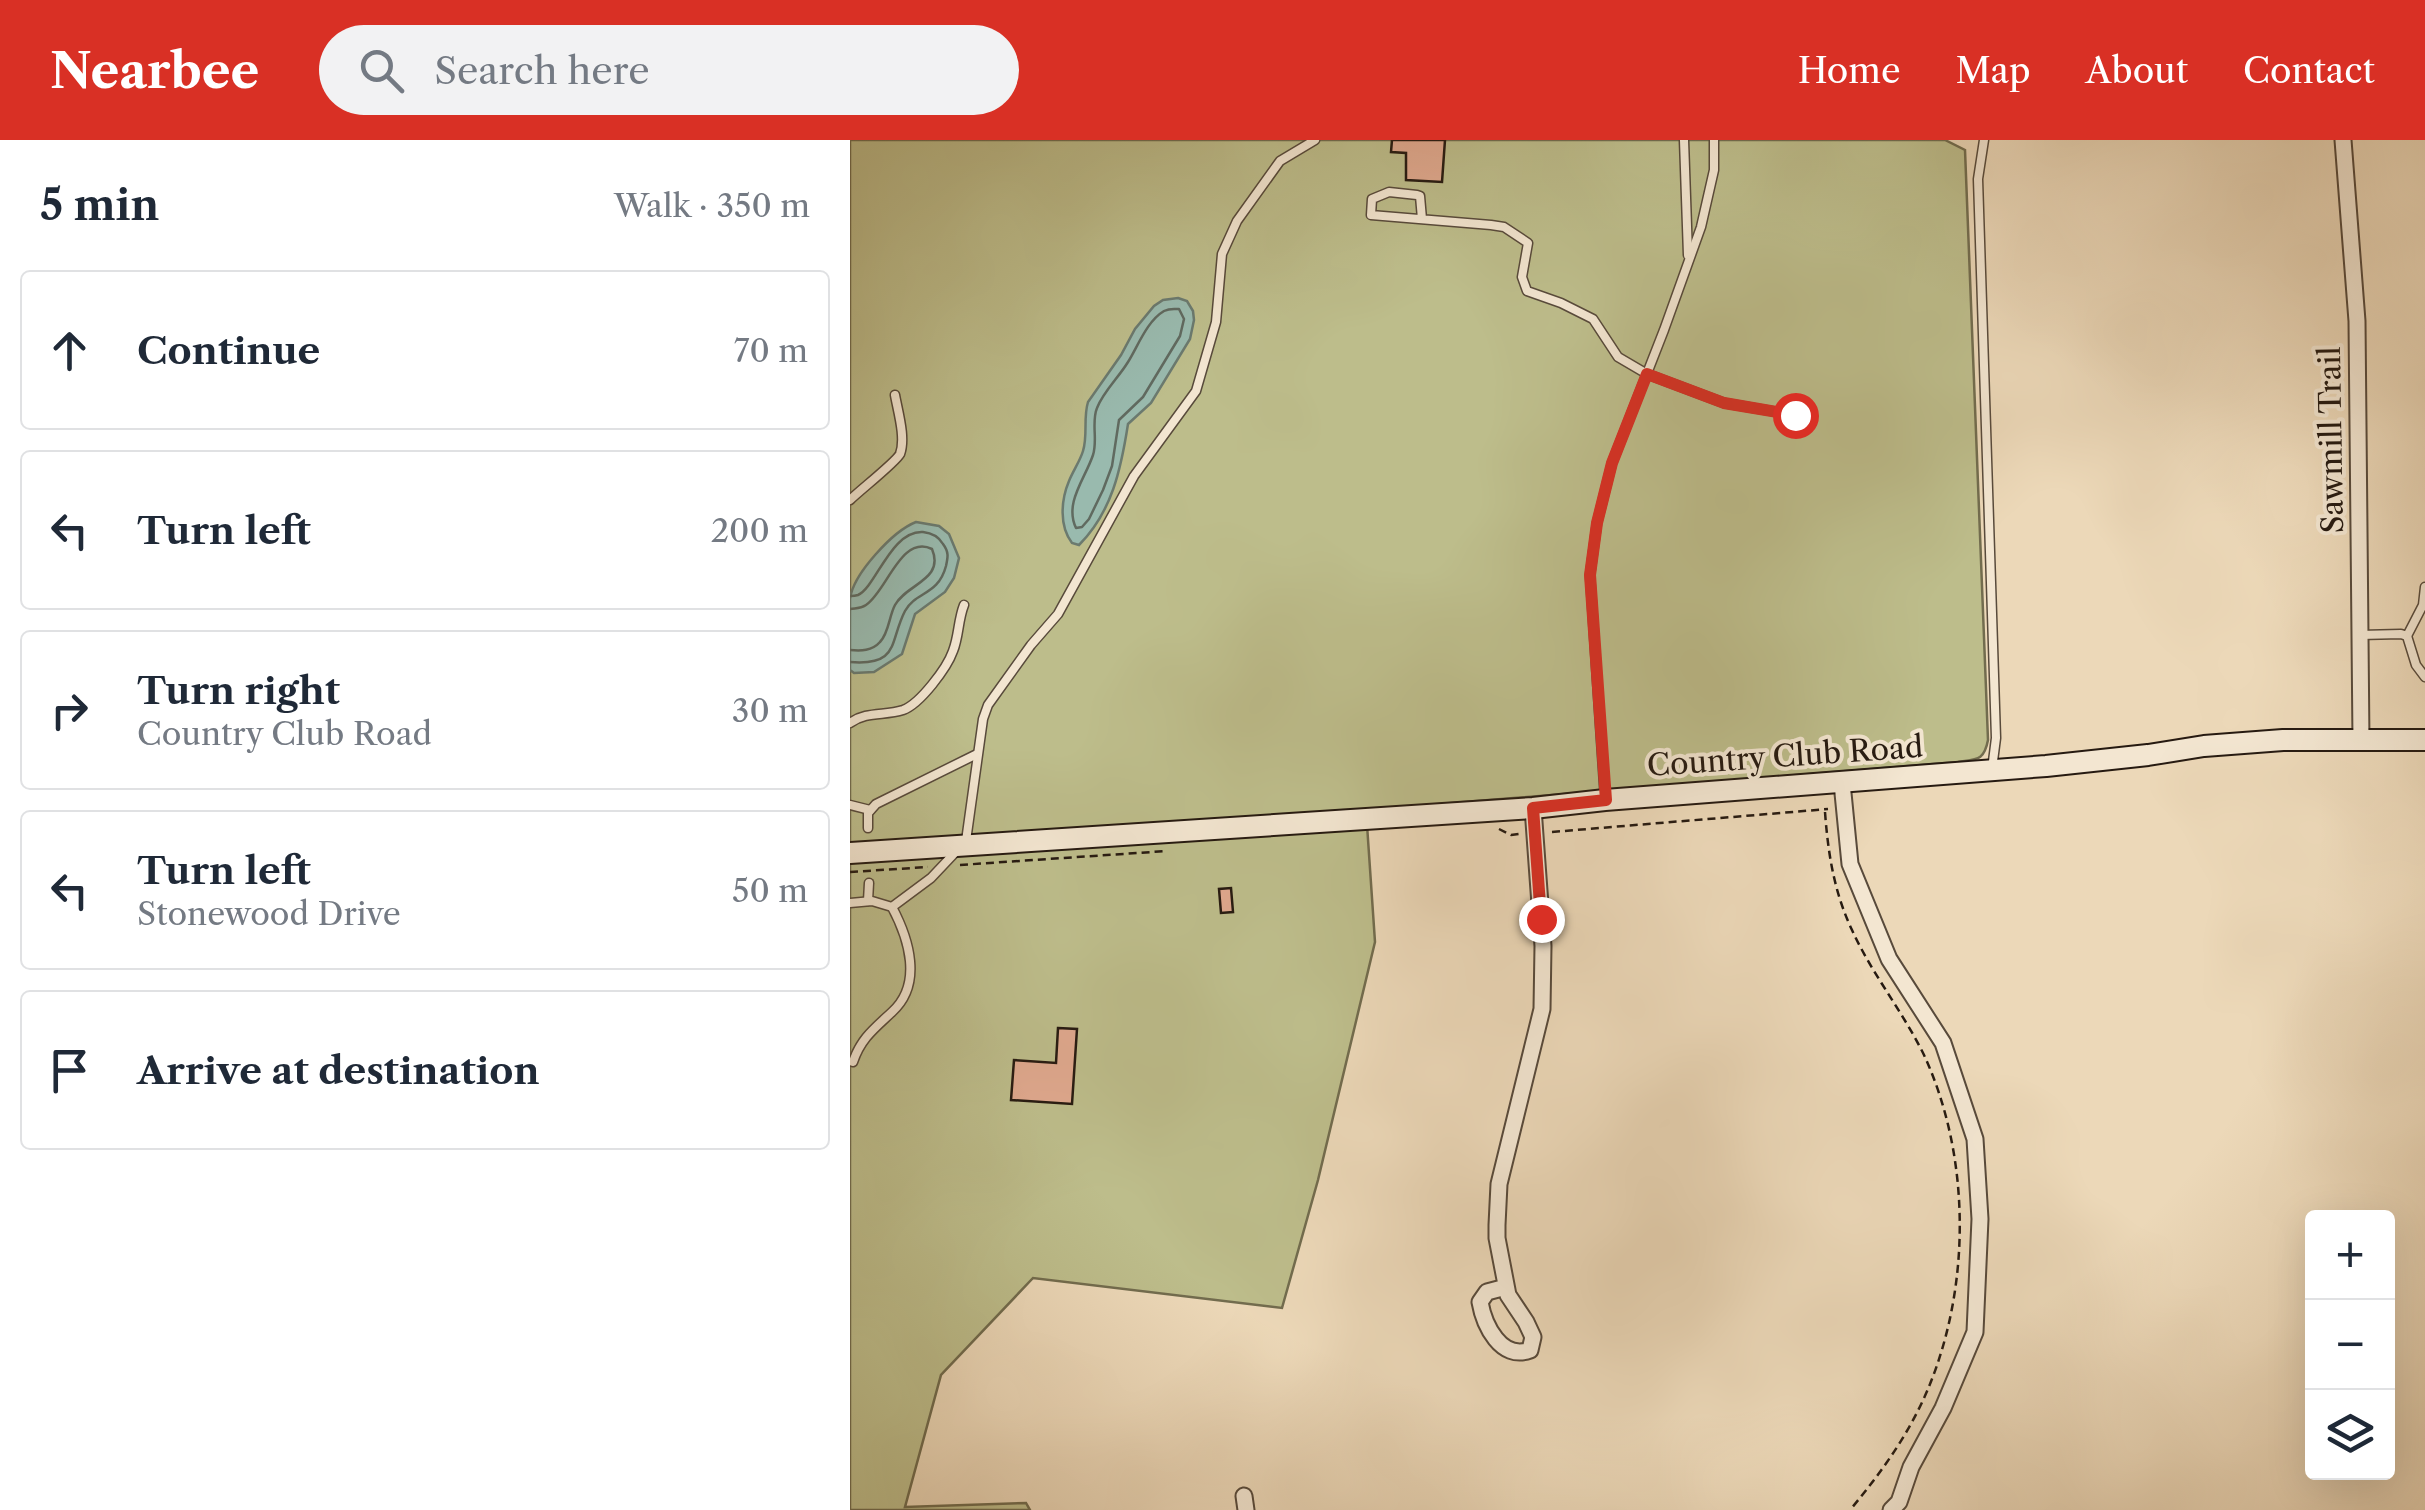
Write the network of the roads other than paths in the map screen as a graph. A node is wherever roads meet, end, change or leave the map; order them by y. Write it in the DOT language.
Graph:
graph roads {
  1 [pos="1315,140"];
  2 [pos="1684,140"];
  3 [pos="1714,140"];
  4 [pos="1984,140"];
  5 [pos="2343,140"];
  6 [pos="1422,219"];
  7 [pos="1688,262"];
  8 [pos="1647,374"];
  9 [pos="895,396"];
  10 [pos="1795,415"];
  11 [pos="850,500"];
  12 [pos="2425,587"];
  13 [pos="964,605"];
  14 [pos="2360,635"];
  15 [pos="2407,636"];
  16 [pos="2425,677"];
  17 [pos="850,723"];
  18 [pos="2361,740"];
  19 [pos="2425,740"];
  20 [pos="977,754"];
  21 [pos="1992,770"];
  22 [pos="1842,783"];
  23 [pos="1606,800"];
  24 [pos="850,804"];
  25 [pos="1533,808"];
  26 [pos="870,810"];
  27 [pos="868,828"];
  28 [pos="962,846"];
  29 [pos="850,853"];
  30 [pos="870,883"];
  31 [pos="868,901"];
  32 [pos="850,903"];
  33 [pos="892,907"];
  34 [pos="853,1062"];
  35 [pos="1506,1287"];
  36 [pos="1900,1507"];
  1 -- 20 [label="lane"];
  2 -- 7 [label="lane"];
  3 -- 7 [label="lane"];
  4 -- 21 [label="lane"];
  5 -- 14 [label="street, Sawmill Trail"];
  6 -- 6 [label="lane"];
  6 -- 8 [label="lane"];
  7 -- 8 [label="lane"];
  8 -- 10 [label="lane"];
  8 -- 23 [label="lane"];
  9 -- 11 [label="lane"];
  12 -- 15 [label="lane"];
  13 -- 17 [label="lane"];
  14 -- 15 [label="lane"];
  14 -- 18 [label="street, Sawmill Trail"];
  15 -- 16 [label="lane"];
  18 -- 19 [label="street, Country Club Road"];
  18 -- 21 [label="street, Country Club Road"];
  20 -- 26 [label="lane"];
  20 -- 28 [label="lane"];
  21 -- 22 [label="street, Country Club Road"];
  22 -- 23 [label="street, Country Club Road"];
  22 -- 36 [label="street"];
  23 -- 25 [label="street, Country Club Road"];
  24 -- 26 [label="lane"];
  25 -- 28 [label="street, Country Club Road"];
  25 -- 35 [label="street"];
  26 -- 27 [label="lane"];
  28 -- 29 [label="street, Country Club Road"];
  28 -- 33 [label="lane"];
  30 -- 31 [label="lane"];
  31 -- 32 [label="lane"];
  31 -- 33 [label="lane"];
  33 -- 34 [label="lane"];
}
